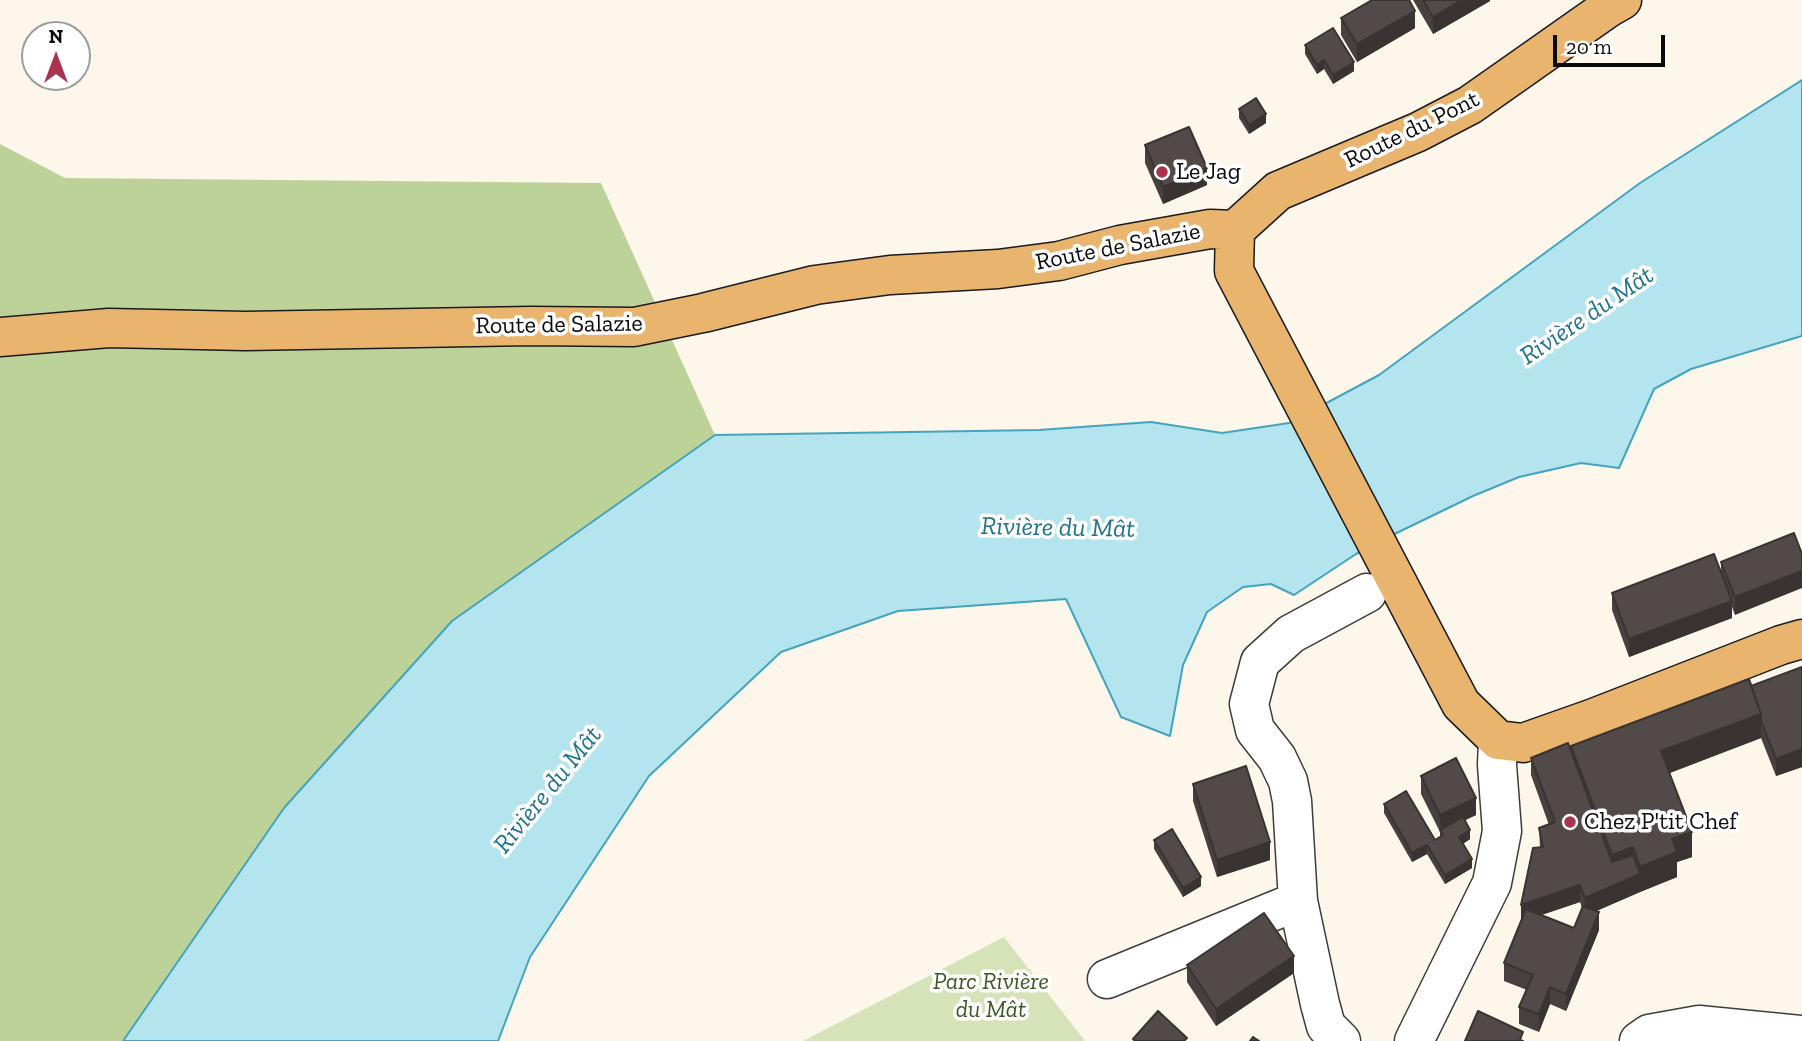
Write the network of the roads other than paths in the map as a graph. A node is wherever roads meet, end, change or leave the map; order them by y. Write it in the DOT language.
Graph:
graph roads {
  1 [pos="1622,0"];
  2 [pos="1235,230"];
  3 [pos="0,337"];
  4 [pos="1367,593"];
  5 [pos="1802,639"];
  6 [pos="1498,740"];
  7 [pos="1298,901"];
  8 [pos="1107,979"];
  9 [pos="1802,1035"];
  10 [pos="1340,1041"];
  11 [pos="1414,1041"];
  12 [pos="1639,1041"];
  1 -- 2 [label="main road, Route du Pont"];
  2 -- 3 [label="main road, Route de Salazie"];
  2 -- 6 [label="main road"];
  4 -- 7 [label="street"];
  5 -- 6 [label="main road"];
  6 -- 11 [label="street"];
  7 -- 8 [label="street"];
  7 -- 10 [label="street"];
  9 -- 12 [label="street"];
}
